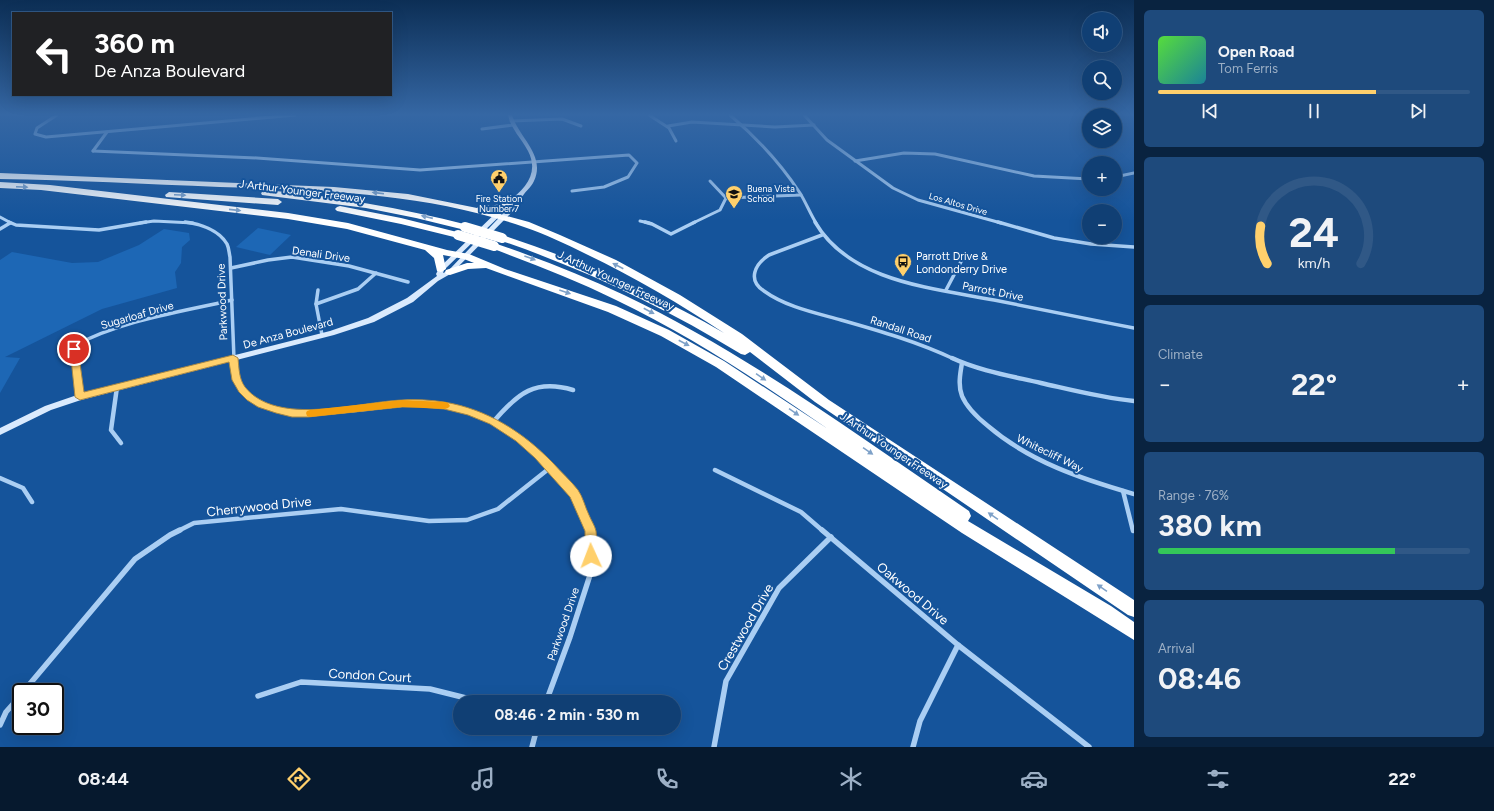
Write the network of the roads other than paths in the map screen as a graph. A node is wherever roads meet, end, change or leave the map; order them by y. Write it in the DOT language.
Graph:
graph roads {
  1 [pos="94,150"];
  2 [pos="529,150"];
  3 [pos="767,150"];
  4 [pos="840,150"];
  5 [pos="534,161"];
  6 [pos="855,162"];
  7 [pos="1134,174"];
  8 [pos="1122,176"];
  9 [pos="0,177"];
  10 [pos="1082,179"];
  11 [pos="710,181"];
  12 [pos="0,185"];
  13 [pos="43,188"];
  14 [pos="572,191"];
  15 [pos="801,195"];
  16 [pos="726,198"];
  17 [pos="514,203"];
  18 [pos="458,205"];
  19 [pos="0,217"];
  20 [pos="500,217"];
  21 [pos="640,221"];
  22 [pos="10,223"];
  23 [pos="535,228"];
  24 [pos="0,229"];
  25 [pos="822,235"];
  26 [pos="498,242"];
  27 [pos="423,246"];
  28 [pos="1134,247"];
  29 [pos="456,255"];
  30 [pos="466,256"];
  31 [pos="964,256"];
  32 [pos="231,268"];
  33 [pos="446,270"];
  34 [pos="501,271"];
  35 [pos="376,273"];
  36 [pos="408,282"];
  37 [pos="318,290"];
  38 [pos="946,290"];
  39 [pos="232,300"];
  40 [pos="316,304"];
  41 [pos="1134,328"];
  42 [pos="322,335"];
  43 [pos="233,358"];
  44 [pos="962,363"];
  45 [pos="118,386"];
  46 [pos="573,390"];
  47 [pos="80,397"];
  48 [pos="1134,401"];
  49 [pos="824,403"];
  50 [pos="494,421"];
  51 [pos="0,432"];
  52 [pos="121,443"];
  53 [pos="551,467"];
  54 [pos="715,470"];
  55 [pos="0,478"];
  56 [pos="1123,491"];
  57 [pos="1134,494"];
  58 [pos="32,502"];
  59 [pos="1133,531"];
  60 [pos="831,537"];
  61 [pos="1134,610"];
  62 [pos="1111,616"];
  63 [pos="1134,632"];
  64 [pos="958,645"];
  65 [pos="31,683"];
  66 [pos="454,695"];
  67 [pos="549,695"];
  68 [pos="258,696"];
  69 [pos="12,705"];
  70 [pos="0,725"];
  71 [pos="536,735"];
  72 [pos="532,747"];
  73 [pos="714,747"];
  74 [pos="913,747"];
  75 [pos="1089,747"];
  1 -- 5 [label="street"];
  2 -- 5 [label="street"];
  3 -- 15 [label="street, Parrott Drive"];
  4 -- 6 [label="street, Los Altos Drive"];
  5 -- 14 [label="street"];
  5 -- 17 [label="street, De Anza Boulevard"];
  6 -- 10 [label="street"];
  6 -- 28 [label="street, Los Altos Drive"];
  7 -- 8 [label="street"];
  18 -- 9 [label="highway, one-way"];
  26 -- 9 [label="highway, J Arthur Younger Freeway, one-way, bridge"];
  11 -- 16 [label="street"];
  12 -- 13 [label="highway, J Arthur Younger Freeway, one-way"];
  13 -- 26 [label="highway, J Arthur Younger Freeway, one-way, bridge"];
  13 -- 27 [label="highway, one-way"];
  15 -- 16 [label="street"];
  15 -- 25 [label="street, Parrott Drive"];
  16 -- 21 [label="street"];
  17 -- 18 [label="highway"];
  17 -- 20 [label="street, De Anza Boulevard"];
  17 -- 23 [label="highway"];
  18 -- 20 [label="highway"];
  19 -- 22 [label="street, Parkwood Drive"];
  20 -- 23 [label="highway"];
  20 -- 29 [label="street, De Anza Boulevard"];
  20 -- 30 [label="street, De Anza Boulevard"];
  22 -- 24 [label="street"];
  22 -- 32 [label="street, Parkwood Drive"];
  49 -- 23 [label="highway, one-way"];
  25 -- 38 [label="street, Parrott Drive"];
  25 -- 44 [label="street, Randall Road"];
  26 -- 49 [label="highway, J Arthur Younger Freeway"];
  26 -- 62 [label="highway, J Arthur Younger Freeway, one-way"];
  27 -- 29 [label="highway"];
  27 -- 33 [label="highway"];
  29 -- 30 [label="highway"];
  29 -- 33 [label="street, De Anza Boulevard"];
  30 -- 33 [label="street, De Anza Boulevard"];
  30 -- 34 [label="highway"];
  31 -- 38 [label="street"];
  32 -- 35 [label="street, Denali Drive"];
  32 -- 39 [label="street, Parkwood Drive"];
  33 -- 34 [label="highway"];
  33 -- 42 [label="street, De Anza Boulevard"];
  34 -- 62 [label="highway, one-way"];
  35 -- 36 [label="street, Denali Drive"];
  35 -- 40 [label="street"];
  37 -- 40 [label="street"];
  38 -- 41 [label="street, Parrott Drive"];
  39 -- 43 [label="street, Parkwood Drive"];
  39 -- 47 [label="street, Sugarloaf Drive"];
  40 -- 42 [label="street"];
  42 -- 43 [label="street, De Anza Boulevard"];
  43 -- 45 [label="street, De Anza Boulevard"];
  43 -- 50 [label="street, Parkwood Drive"];
  44 -- 48 [label="street, Randall Road"];
  44 -- 56 [label="street, Whitecliff Way"];
  45 -- 47 [label="street, De Anza Boulevard"];
  45 -- 52 [label="street"];
  46 -- 50 [label="street"];
  47 -- 51 [label="street, De Anza Boulevard"];
  61 -- 49 [label="highway, J Arthur Younger Freeway, one-way"];
  50 -- 53 [label="street, Parkwood Drive"];
  53 -- 65 [label="street, Cherrywood Drive"];
  53 -- 67 [label="street, Parkwood Drive"];
  54 -- 60 [label="street, Oakwood Drive"];
  55 -- 58 [label="street"];
  56 -- 57 [label="street, Whitecliff Way"];
  56 -- 59 [label="street"];
  60 -- 64 [label="street, Oakwood Drive"];
  60 -- 73 [label="street, Crestwood Drive"];
  62 -- 63 [label="highway, J Arthur Younger Freeway"];
  64 -- 74 [label="street"];
  64 -- 75 [label="street, Oakwood Drive"];
  66 -- 68 [label="street, Condon Court"];
  69 -- 70 [label="street"];
  71 -- 72 [label="street"];
}
